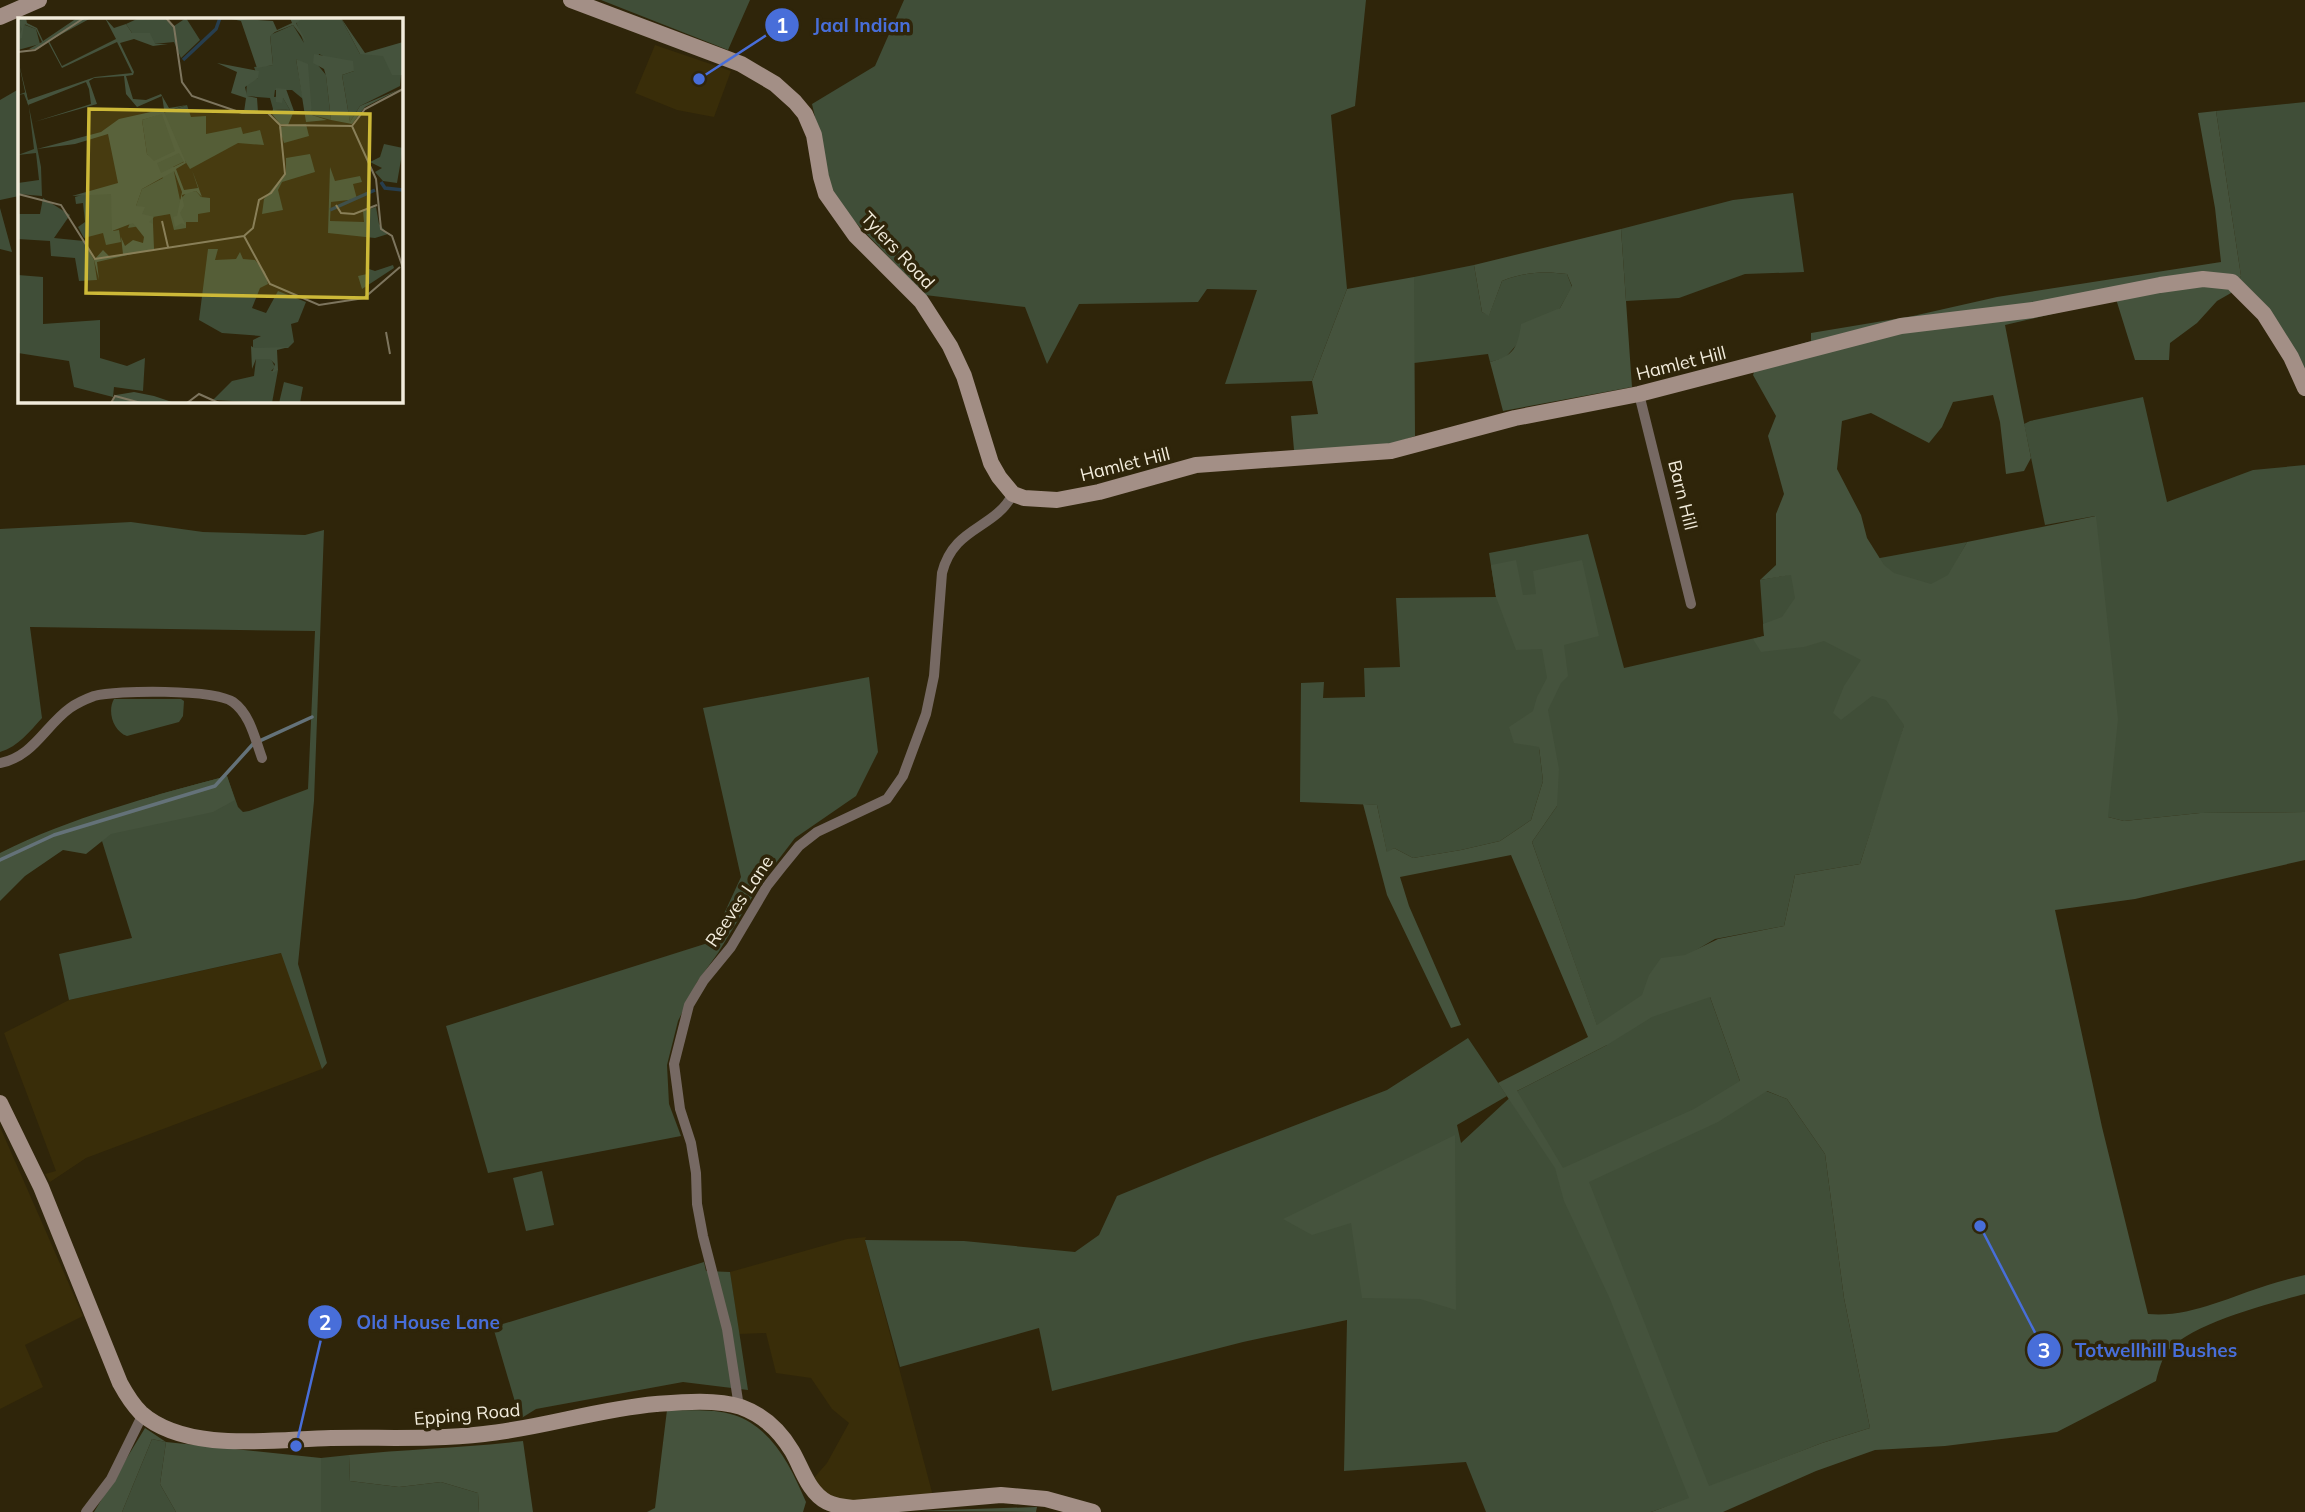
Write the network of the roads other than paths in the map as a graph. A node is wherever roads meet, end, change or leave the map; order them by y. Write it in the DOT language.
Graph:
graph roads {
  1 [pos="39,0"];
  2 [pos="571,0"];
  3 [pos="0,17"];
  4 [pos="2305,388"];
  5 [pos="1639,394"];
  6 [pos="1013,494"];
  7 [pos="1691,604"];
  8 [pos="262,758"];
  9 [pos="0,763"];
  10 [pos="0,1103"];
  11 [pos="739,1407"];
  12 [pos="143,1414"];
  13 [pos="86,1512"];
  14 [pos="1093,1512"];
  1 -- 3 [label="street"];
  2 -- 6 [label="street, Tylers Road"];
  4 -- 5 [label="street, Hamlet Hill"];
  5 -- 6 [label="street, Hamlet Hill"];
  5 -- 7 [label="street, Barn Hill"];
  6 -- 11 [label="street, Reeves Lane"];
  8 -- 9 [label="street"];
  10 -- 12 [label="street, Epping Road"];
  11 -- 12 [label="street, Epping Road"];
  11 -- 14 [label="street, Epping Road"];
  12 -- 13 [label="street"];
}
